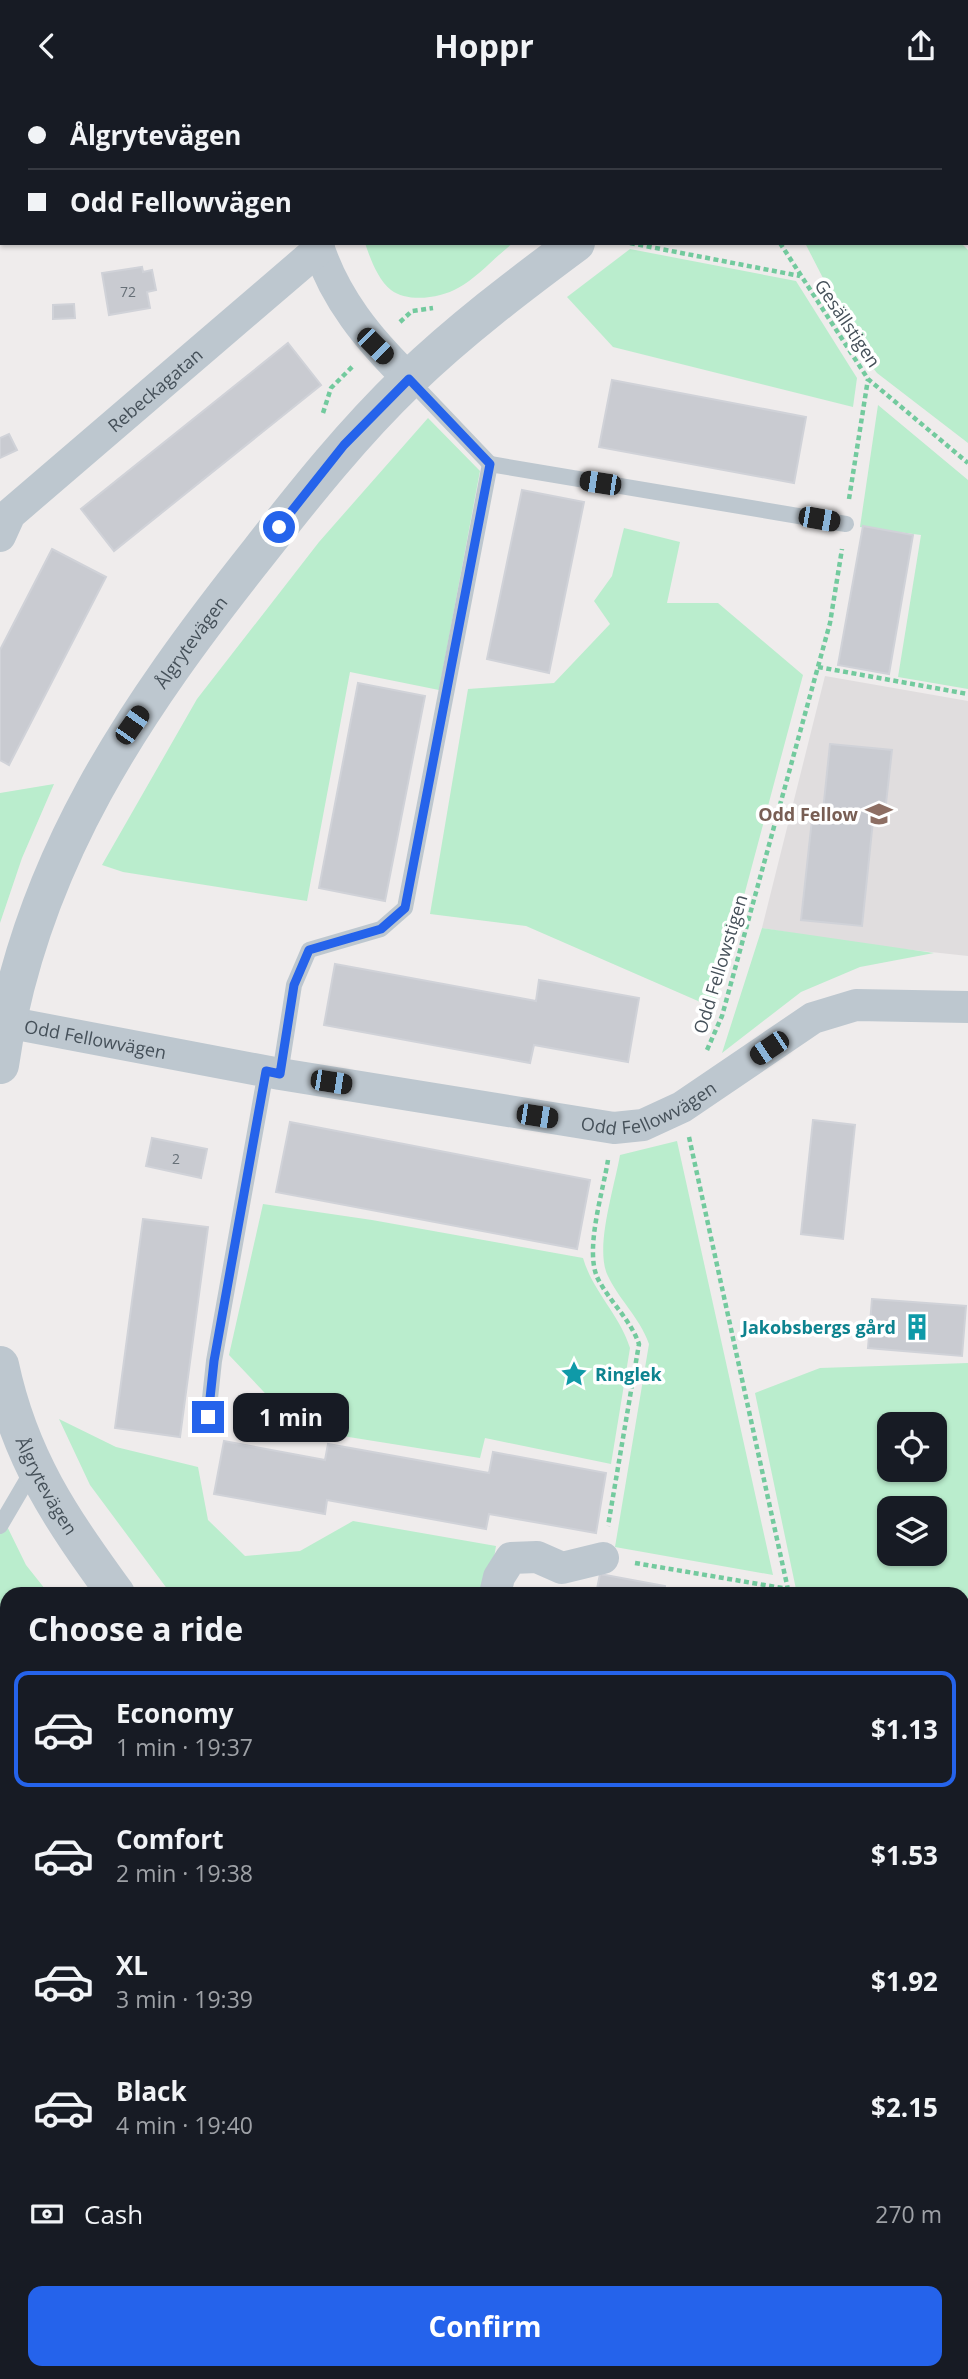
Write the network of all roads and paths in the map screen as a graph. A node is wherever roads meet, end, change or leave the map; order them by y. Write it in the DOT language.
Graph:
graph roads {
  1 [pos="573,245"];
  2 [pos="640,245"];
  3 [pos="781,245"];
  4 [pos="318,246"];
  5 [pos="800,276"];
  6 [pos="409,379"];
  7 [pos="868,379"];
  8 [pos="968,463"];
  9 [pos="490,464"];
  10 [pos="846,524"];
  11 [pos="0,536"];
  12 [pos="818,667"];
  13 [pos="968,694"];
  14 [pos="968,1007"];
  15 [pos="6,1021"];
  16 [pos="0,1065"];
  17 [pos="273,1073"];
  18 [pos="682,1107"];
  19 [pos="614,1128"];
  20 [pos="0,1365"];
  21 [pos="208,1417"];
  22 [pos="34,1468"];
  23 [pos="0,1526"];
  24 [pos="603,1558"];
  25 [pos="563,1581"];
  26 [pos="111,1587"];
  27 [pos="497,1587"];
  28 [pos="762,1587"];
  29 [pos="788,1587"];
  1 -- 6 [label="street, Ålgrytevägen"];
  2 -- 5 [label="path"];
  3 -- 5 [label="path, Gesällstigen"];
  4 -- 6 [label="street"];
  4 -- 11 [label="street, Rebeckagatan"];
  5 -- 7 [label="path, Gesällstigen"];
  6 -- 9 [label="lane"];
  6 -- 15 [label="street, Ålgrytevägen"];
  7 -- 8 [label="path, Gesällstigen"];
  7 -- 10 [label="path, Odd Fellowstigen"];
  9 -- 10 [label="lane"];
  9 -- 17 [label="lane"];
  10 -- 12 [label="path, Odd Fellowstigen"];
  12 -- 13 [label="path"];
  12 -- 18 [label="path, Odd Fellowstigen"];
  14 -- 18 [label="street, Odd Fellowvägen"];
  15 -- 16 [label="street, Ålgrytevägen"];
  15 -- 17 [label="street, Odd Fellowvägen"];
  17 -- 19 [label="street, Odd Fellowvägen"];
  17 -- 21 [label="lane"];
  18 -- 19 [label="street, Odd Fellowvägen"];
  18 -- 29 [label="path"];
  19 -- 24 [label="path"];
  20 -- 22 [label="street, Ålgrytevägen"];
  22 -- 23 [label="lane"];
  22 -- 26 [label="street, Ålgrytevägen"];
  24 -- 25 [label="street"];
  24 -- 28 [label="path"];
  25 -- 27 [label="street"];
}
